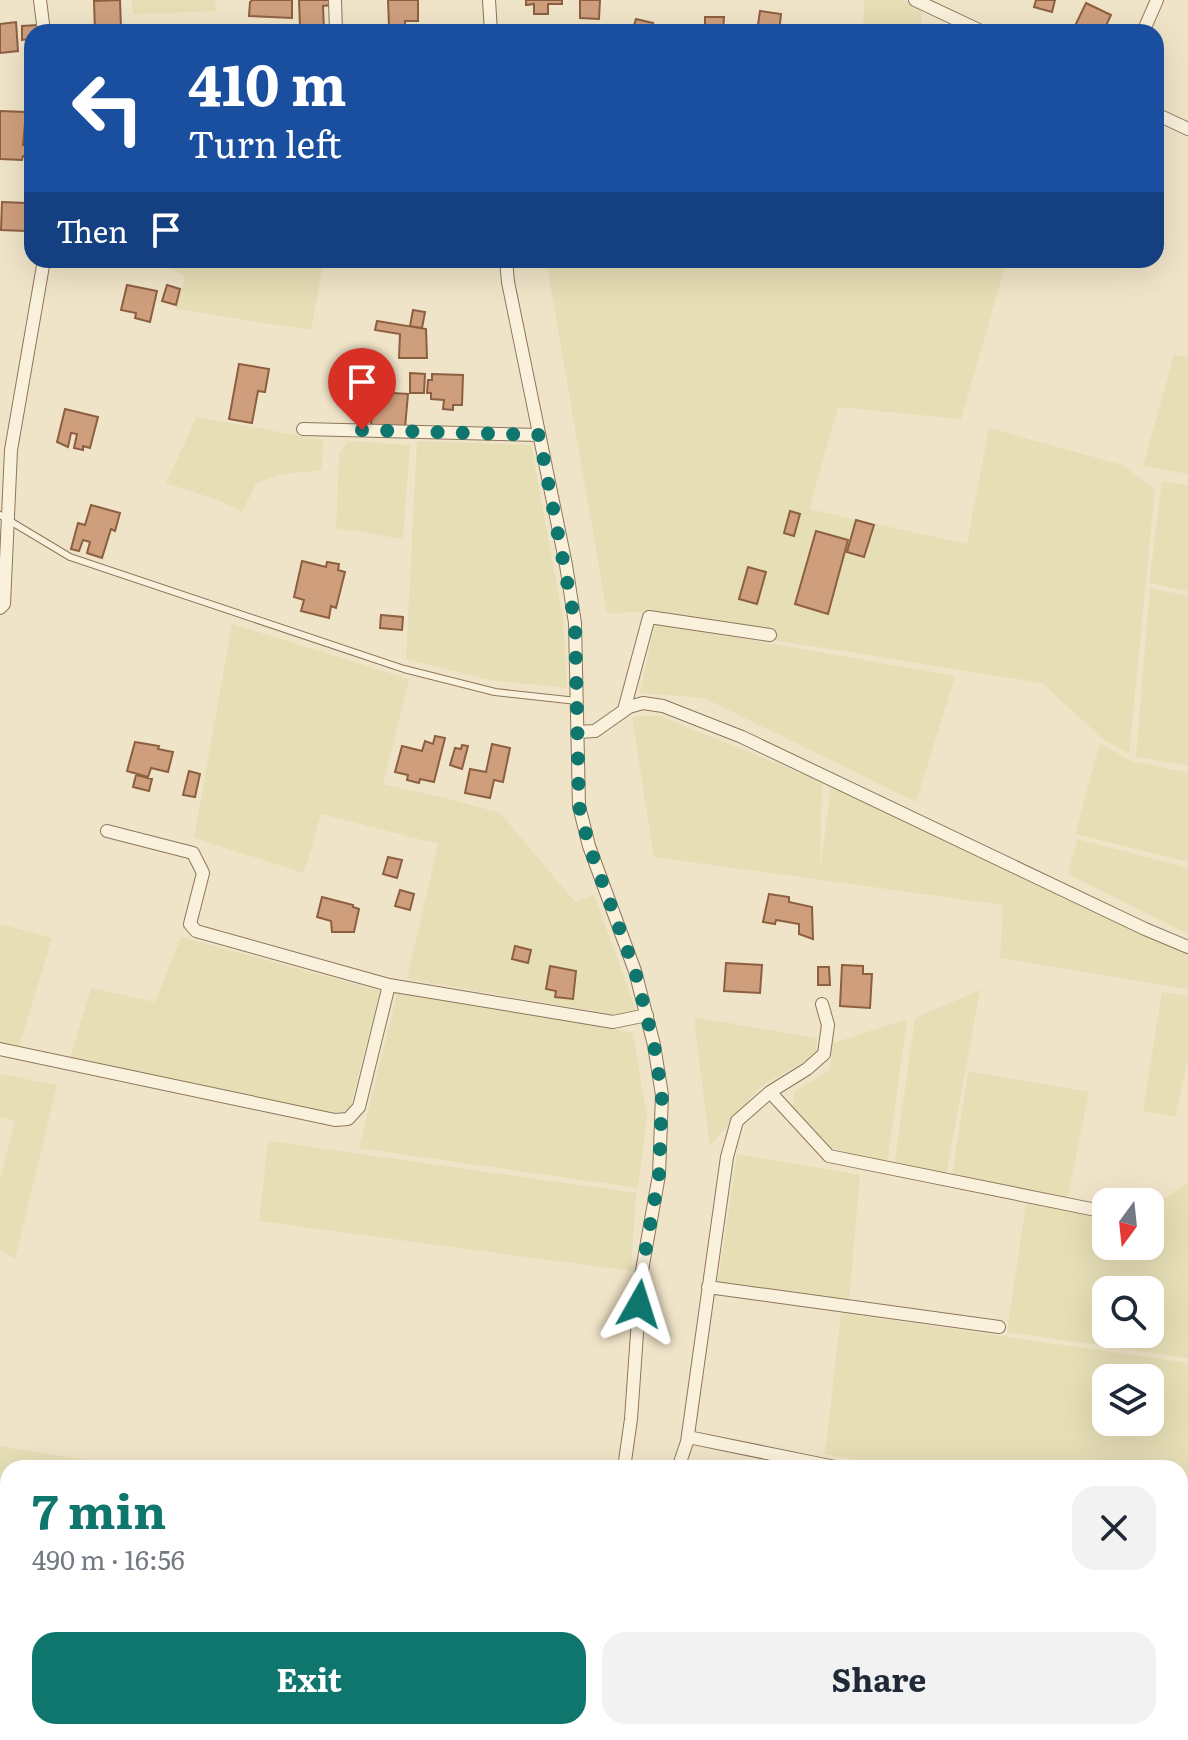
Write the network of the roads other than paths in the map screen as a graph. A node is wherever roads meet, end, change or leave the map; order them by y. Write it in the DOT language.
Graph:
graph roads {
  1 [pos="40,0"];
  2 [pos="335,0"];
  3 [pos="489,0"];
  4 [pos="916,0"];
  5 [pos="1157,0"];
  6 [pos="43,24"];
  7 [pos="336,24"];
  8 [pos="490,24"];
  9 [pos="966,24"];
  10 [pos="1146,24"];
  11 [pos="1164,118"];
  12 [pos="1188,129"];
  13 [pos="43,268"];
  14 [pos="507,268"];
  15 [pos="303,429"];
  16 [pos="539,435"];
  17 [pos="3,517"];
  18 [pos="0,608"];
  19 [pos="770,635"];
  20 [pos="577,701"];
  21 [pos="624,710"];
  22 [pos="578,732"];
  23 [pos="107,831"];
  24 [pos="1188,947"];
  25 [pos="389,985"];
  26 [pos="822,1004"];
  27 [pos="647,1015"];
  28 [pos="0,1049"];
  29 [pos="770,1092"];
  30 [pos="1092,1209"];
  31 [pos="708,1287"];
  32 [pos="999,1327"];
  33 [pos="688,1437"];
  34 [pos="625,1460"];
  35 [pos="681,1460"];
  36 [pos="801,1460"];
  1 -- 6 [label="street"];
  2 -- 7 [label="street"];
  3 -- 8 [label="street"];
  4 -- 9 [label="street"];
  5 -- 10 [label="street"];
  11 -- 12 [label="street"];
  13 -- 17 [label="street"];
  14 -- 16 [label="street"];
  15 -- 16 [label="street"];
  16 -- 20 [label="street"];
  17 -- 18 [label="street"];
  17 -- 20 [label="lane"];
  19 -- 21 [label="street"];
  20 -- 22 [label="street"];
  21 -- 22 [label="street"];
  21 -- 24 [label="street"];
  22 -- 27 [label="street"];
  23 -- 25 [label="street"];
  25 -- 27 [label="street"];
  25 -- 28 [label="street"];
  26 -- 29 [label="street"];
  27 -- 34 [label="street"];
  29 -- 30 [label="street"];
  29 -- 31 [label="street"];
  31 -- 32 [label="street"];
  31 -- 33 [label="street"];
  33 -- 35 [label="street"];
  33 -- 36 [label="street"];
}
